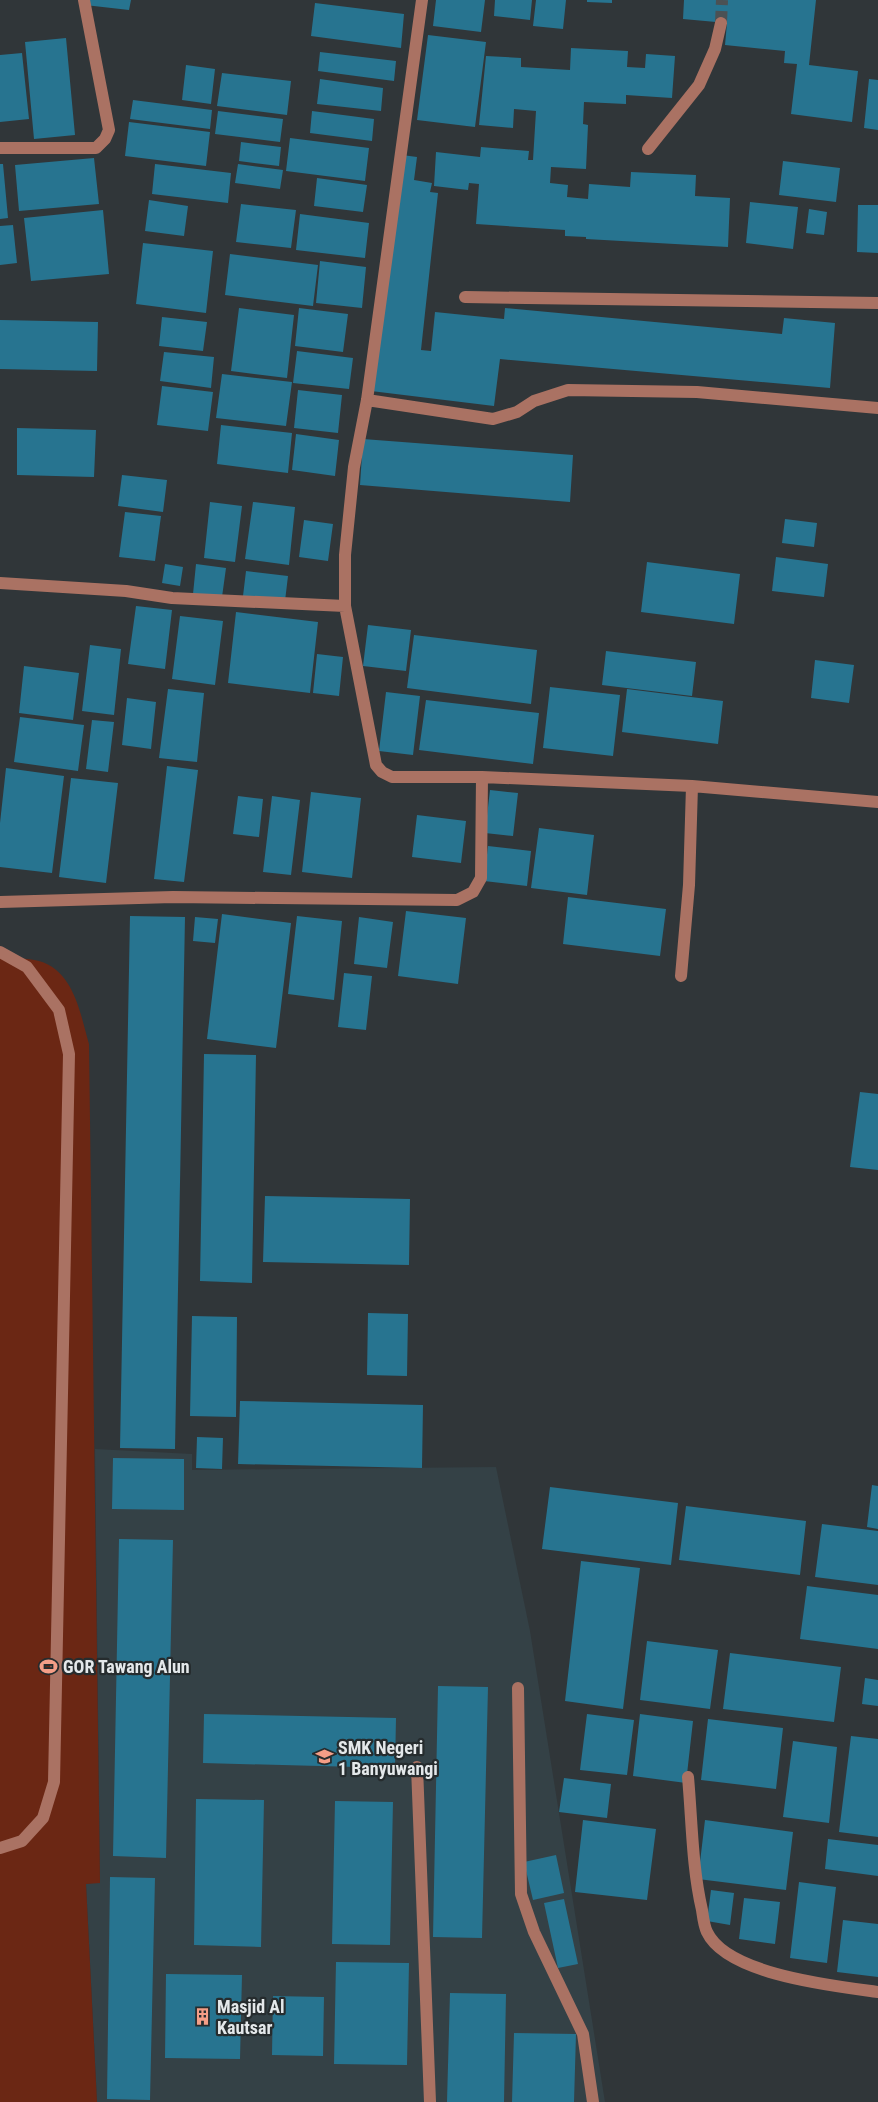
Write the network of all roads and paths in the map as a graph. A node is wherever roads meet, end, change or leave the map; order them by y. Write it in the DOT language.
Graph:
graph roads {
  1 [pos="84,0"];
  2 [pos="422,0"];
  3 [pos="721,23"];
  4 [pos="0,148"];
  5 [pos="648,149"];
  6 [pos="464,297"];
  7 [pos="878,303"];
  8 [pos="367,400"];
  9 [pos="878,408"];
  10 [pos="0,583"];
  11 [pos="346,606"];
  12 [pos="482,777"];
  13 [pos="692,786"];
  14 [pos="878,802"];
  15 [pos="0,902"];
  16 [pos="0,952"];
  17 [pos="681,976"];
  18 [pos="518,1688"];
  19 [pos="417,1767"];
  20 [pos="688,1777"];
  21 [pos="0,1848"];
  22 [pos="878,1992"];
  23 [pos="430,2102"];
  24 [pos="593,2102"];
  1 -- 4 [label="street"];
  2 -- 8 [label="street"];
  3 -- 5 [label="street"];
  6 -- 7 [label="street"];
  8 -- 9 [label="street"];
  8 -- 11 [label="street"];
  10 -- 11 [label="street"];
  11 -- 12 [label="street"];
  12 -- 13 [label="street"];
  12 -- 15 [label="street"];
  13 -- 14 [label="street"];
  13 -- 17 [label="street"];
  16 -- 21 [label="street"];
  18 -- 24 [label="street"];
  19 -- 23 [label="street"];
  20 -- 22 [label="street"];
}
